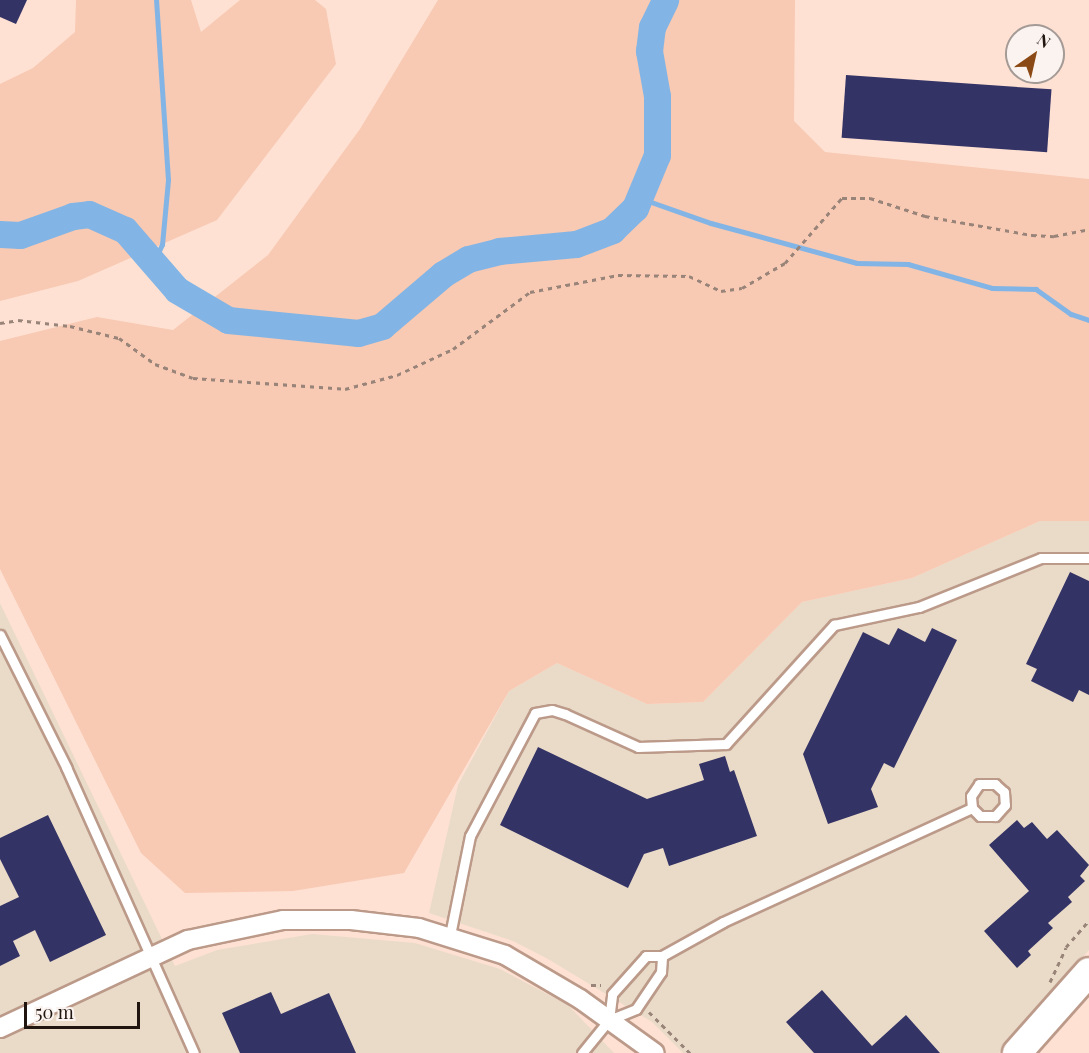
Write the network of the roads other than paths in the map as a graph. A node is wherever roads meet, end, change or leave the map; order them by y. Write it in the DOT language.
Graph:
graph roads {
  1 [pos="1089,558"];
  2 [pos="0,635"];
  3 [pos="972,808"];
  4 [pos="450,935"];
  5 [pos="153,955"];
  6 [pos="662,956"];
  7 [pos="1089,972"];
  8 [pos="609,1020"];
  9 [pos="0,1028"];
  10 [pos="634,1045"];
  11 [pos="194,1053"];
  12 [pos="582,1053"];
  13 [pos="655,1053"];
  14 [pos="1017,1053"];
  1 -- 4 [label="lane"];
  2 -- 5 [label="lane"];
  3 -- 6 [label="lane"];
  4 -- 5 [label="street"];
  4 -- 8 [label="street"];
  5 -- 9 [label="street"];
  5 -- 11 [label="lane"];
  6 -- 8 [label="lane"];
  6 -- 8 [label="lane"];
  7 -- 14 [label="main road"];
  8 -- 10 [label="street"];
  8 -- 12 [label="lane"];
  10 -- 13 [label="street"];
}
